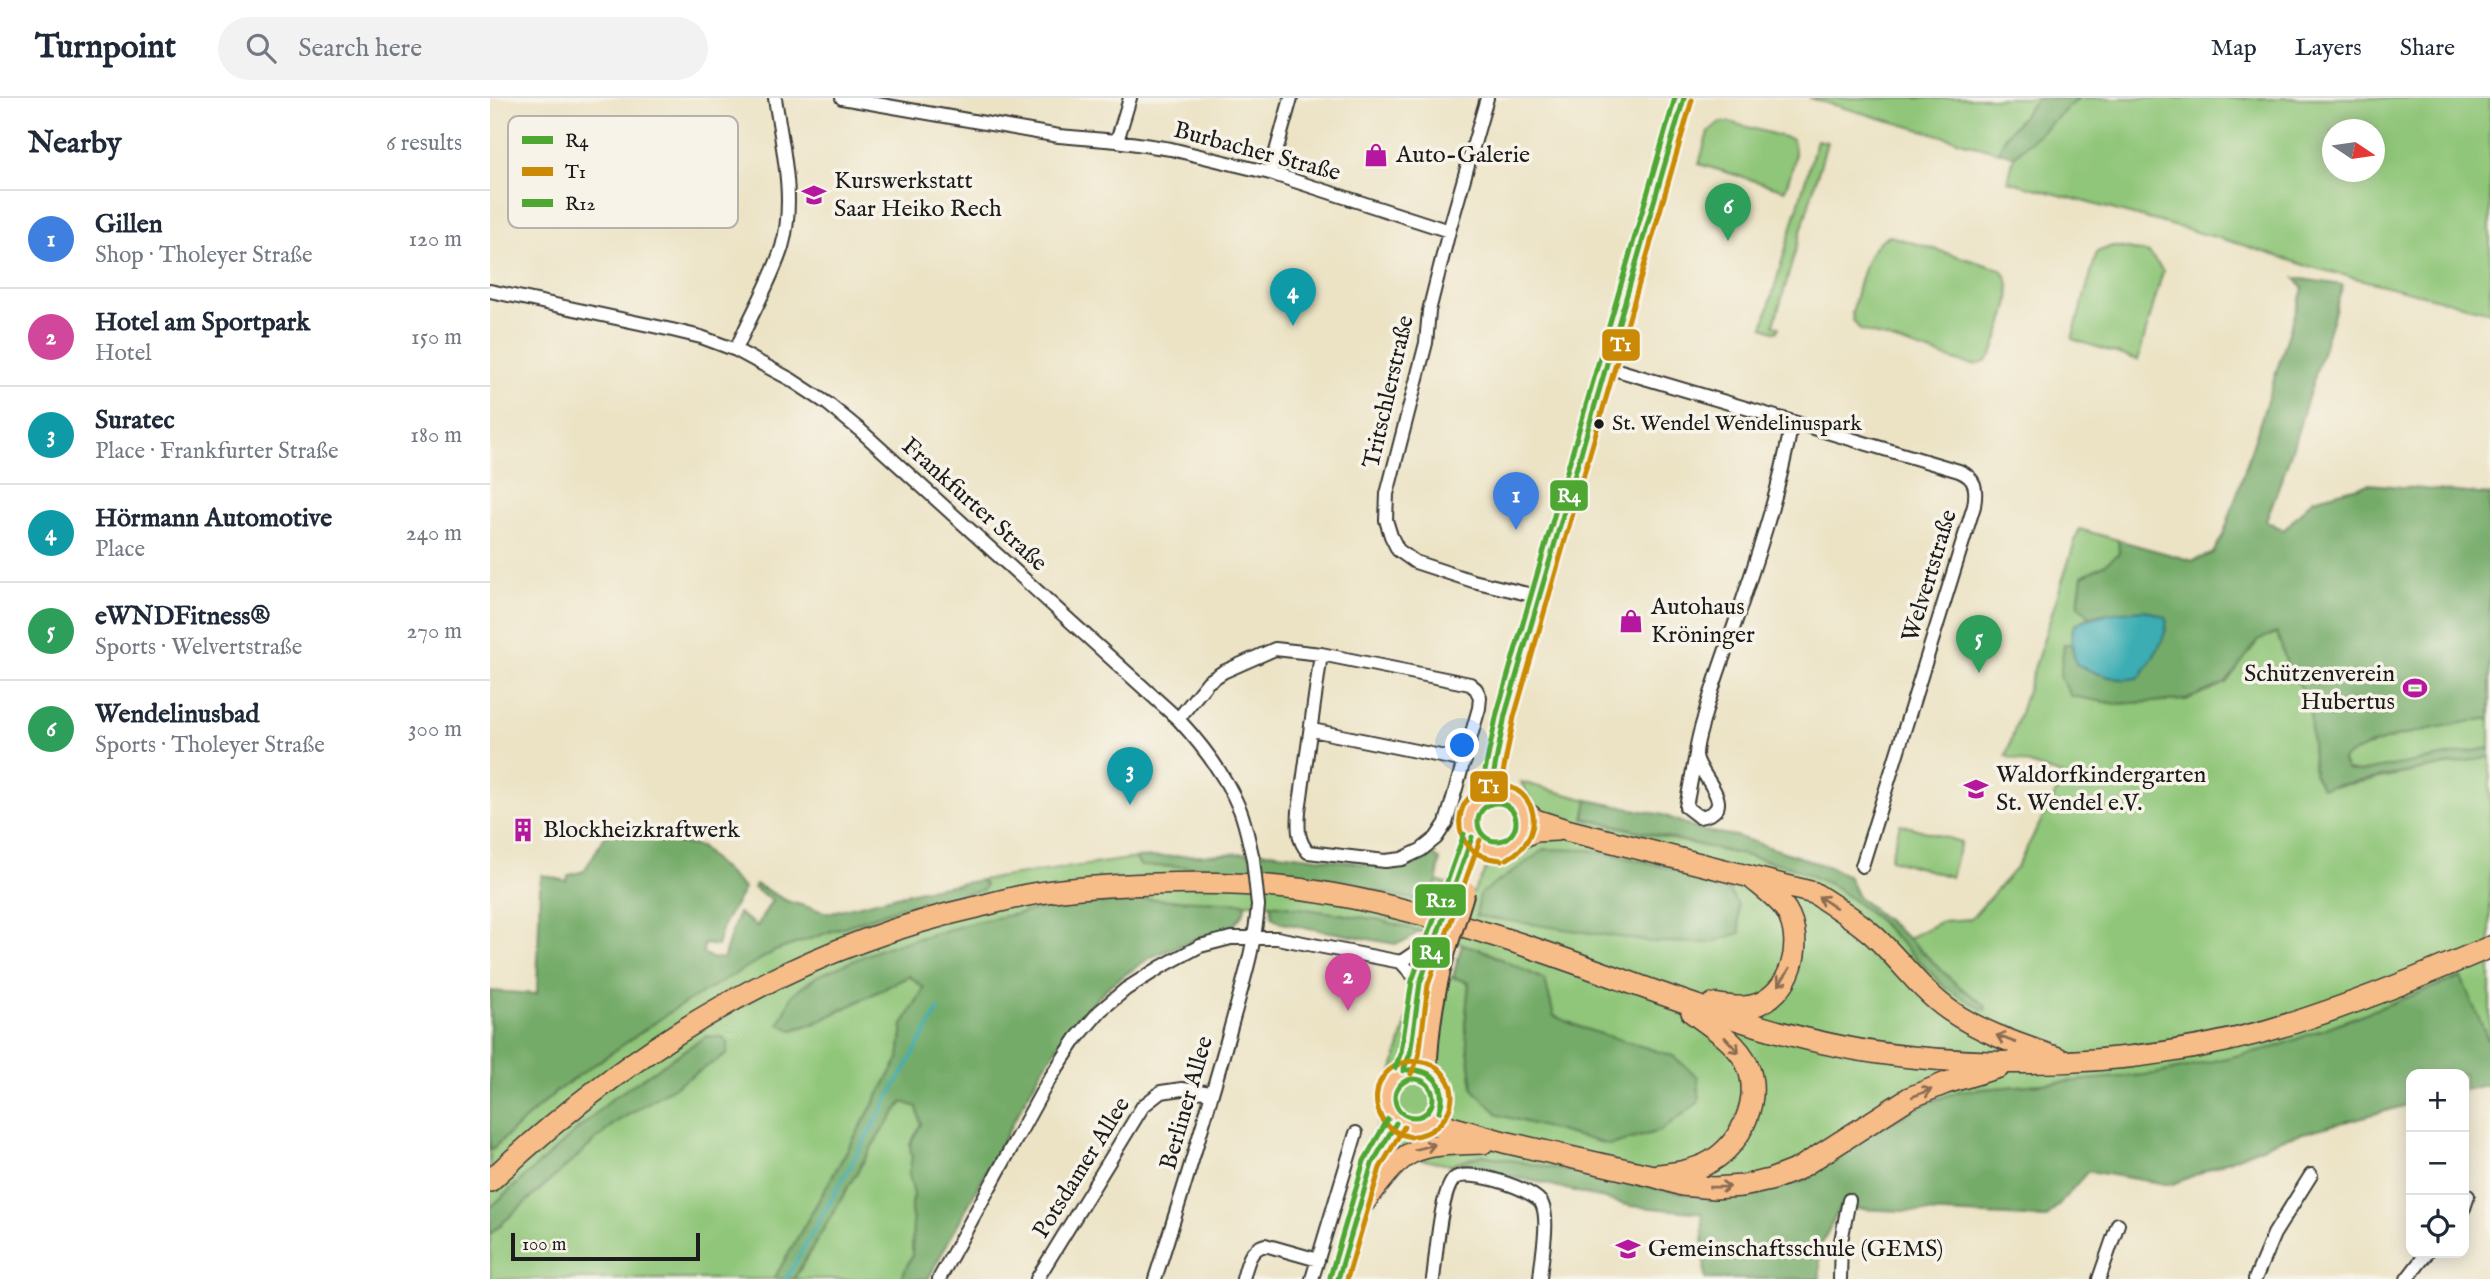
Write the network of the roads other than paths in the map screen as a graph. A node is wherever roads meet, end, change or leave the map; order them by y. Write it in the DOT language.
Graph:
graph roads {
  1 [pos="775,98"];
  2 [pos="842,98"];
  3 [pos="1130,98"];
  4 [pos="1291,98"];
  5 [pos="1487,98"];
  6 [pos="1684,98"];
  7 [pos="1117,141"];
  8 [pos="1270,173"];
  9 [pos="1449,231"];
  10 [pos="490,291"];
  11 [pos="736,350"];
  12 [pos="1607,367"];
  13 [pos="1792,422"];
  14 [pos="1540,597"];
  15 [pos="1321,654"];
  16 [pos="1178,719"];
  17 [pos="1312,730"];
  18 [pos="1696,754"];
  19 [pos="1465,761"];
  20 [pos="1494,794"];
  21 [pos="1522,809"];
  22 [pos="1566,830"];
  23 [pos="1472,837"];
  24 [pos="1522,837"];
  25 [pos="1495,851"];
  26 [pos="1862,866"];
  27 [pos="1753,878"];
  28 [pos="1458,888"];
  29 [pos="1254,937"];
  30 [pos="2490,947"];
  31 [pos="1437,949"];
  32 [pos="1401,962"];
  33 [pos="1420,983"];
  34 [pos="1674,1000"];
  35 [pos="2011,1063"];
  36 [pos="2070,1063"];
  37 [pos="1403,1071"];
  38 [pos="1427,1072"];
  39 [pos="1212,1093"];
  40 [pos="1436,1116"];
  41 [pos="1396,1123"];
  42 [pos="1356,1133"];
  43 [pos="1504,1142"];
  44 [pos="2311,1175"];
  45 [pos="1653,1176"];
  46 [pos="490,1181"];
  47 [pos="1849,1200"];
  48 [pos="1359,1209"];
  49 [pos="2118,1224"];
  50 [pos="2423,1258"];
  51 [pos="1318,1260"];
  52 [pos="939,1279"];
  53 [pos="1037,1279"];
  54 [pos="1155,1279"];
  55 [pos="1243,1279"];
  56 [pos="1312,1279"];
  57 [pos="1338,1279"];
  58 [pos="1433,1279"];
  59 [pos="1540,1279"];
  60 [pos="1840,1279"];
  61 [pos="2099,1279"];
  62 [pos="2255,1279"];
  63 [pos="2406,1279"];
  1 -- 11 [label="street"];
  2 -- 7 [label="street, Burbacher Straße"];
  3 -- 7 [label="street"];
  4 -- 8 [label="street"];
  5 -- 9 [label="street, Tritschlerstraße"];
  6 -- 12 [label="main road"];
  7 -- 8 [label="street, Burbacher Straße"];
  8 -- 9 [label="street, Burbacher Straße"];
  9 -- 14 [label="street, Tritschlerstraße"];
  10 -- 11 [label="street, Frankfurter Straße"];
  11 -- 16 [label="street, Frankfurter Straße"];
  12 -- 13 [label="street, Welvertstraße"];
  12 -- 14 [label="main road"];
  13 -- 18 [label="street"];
  13 -- 26 [label="street, Welvertstraße"];
  14 -- 20 [label="main road"];
  15 -- 16 [label="street"];
  15 -- 17 [label="street"];
  15 -- 19 [label="street"];
  16 -- 29 [label="street, Frankfurter Straße, bridge"];
  17 -- 19 [label="street"];
  17 -- 19 [label="street"];
  20 -- 21 [label="main road"];
  20 -- 23 [label="main road"];
  21 -- 22 [label="highway"];
  21 -- 24 [label="main road"];
  22 -- 24 [label="highway"];
  22 -- 27 [label="highway"];
  23 -- 25 [label="main road"];
  23 -- 28 [label="main road"];
  24 -- 25 [label="main road"];
  25 -- 28 [label="main road"];
  27 -- 34 [label="highway, one-way"];
  36 -- 27 [label="highway, one-way"];
  28 -- 31 [label="main road, bridge"];
  29 -- 32 [label="street"];
  29 -- 39 [label="street, Berliner Allee"];
  29 -- 52 [label="street"];
  30 -- 36 [label="highway"];
  31 -- 32 [label="street"];
  31 -- 33 [label="main road"];
  31 -- 38 [label="main road"];
  32 -- 33 [label="street"];
  33 -- 37 [label="main road"];
  34 -- 35 [label="highway"];
  34 -- 45 [label="highway, one-way"];
  34 -- 46 [label="highway"];
  35 -- 36 [label="highway"];
  45 -- 35 [label="highway, one-way"];
  37 -- 38 [label="main road"];
  37 -- 41 [label="main road"];
  38 -- 40 [label="main road"];
  39 -- 53 [label="street, Potsdamer Allee"];
  39 -- 54 [label="street, Berliner Allee"];
  40 -- 41 [label="main road"];
  40 -- 43 [label="highway"];
  41 -- 48 [label="main road"];
  42 -- 51 [label="street"];
  43 -- 45 [label="highway"];
  48 -- 43 [label="highway, one-way"];
  44 -- 62 [label="street"];
  47 -- 60 [label="street"];
  48 -- 57 [label="main road"];
  49 -- 61 [label="street"];
  50 -- 63 [label="street"];
  51 -- 55 [label="street"];
  51 -- 56 [label="street"];
  58 -- 59 [label="street"];
}
